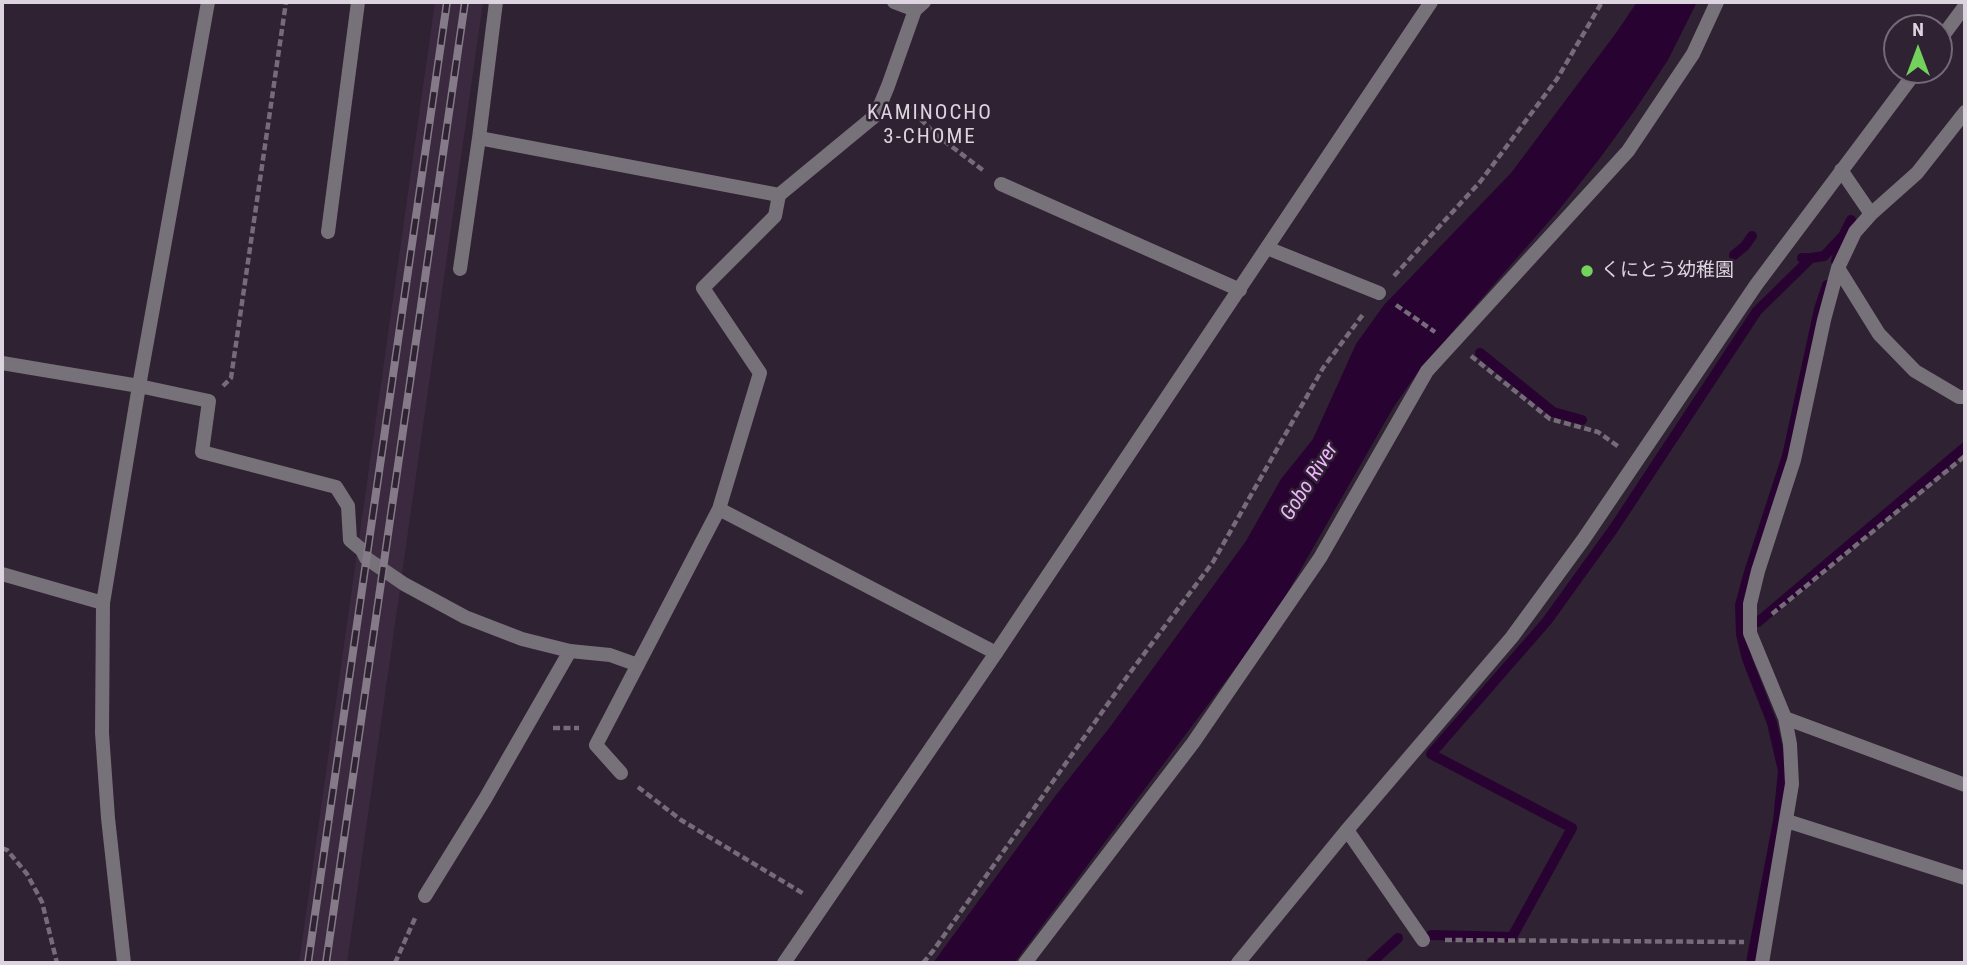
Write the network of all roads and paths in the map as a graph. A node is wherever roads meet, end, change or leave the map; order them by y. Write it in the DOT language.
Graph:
graph roads {
  1 [pos="208,2"];
  2 [pos="286,2"];
  3 [pos="358,2"];
  4 [pos="496,2"];
  5 [pos="894,2"];
  6 [pos="1432,2"];
  7 [pos="1602,2"];
  8 [pos="1717,2"];
  9 [pos="920,6"];
  10 [pos="1965,6"];
  11 [pos="1953,22"];
  12 [pos="1906,84"];
  13 [pos="888,86"];
  14 [pos="1965,112"];
  15 [pos="479,138"];
  16 [pos="1841,170"];
  17 [pos="1001,184"];
  18 [pos="779,195"];
  19 [pos="1871,214"];
  20 [pos="328,232"];
  21 [pos="1267,248"];
  22 [pos="1838,268"];
  23 [pos="460,269"];
  24 [pos="1240,290"];
  25 [pos="1385,297"];
  26 [pos="1436,332"];
  27 [pos="1453,342"];
  28 [pos="2,363"];
  29 [pos="139,386"];
  30 [pos="1965,397"];
  31 [pos="209,401"];
  32 [pos="1965,456"];
  33 [pos="1636,460"];
  34 [pos="719,509"];
  35 [pos="2,574"];
  36 [pos="103,603"];
  37 [pos="1750,633"];
  38 [pos="570,651"];
  39 [pos="996,653"];
  40 [pos="638,665"];
  41 [pos="1785,718"];
  42 [pos="608,722"];
  43 [pos="528,724"];
  44 [pos="621,773"];
  45 [pos="1965,785"];
  46 [pos="1787,821"];
  47 [pos="1347,830"];
  48 [pos="2,848"];
  49 [pos="1965,878"];
  50 [pos="425,896"];
  51 [pos="823,905"];
  52 [pos="1423,940"];
  53 [pos="1765,944"];
  54 [pos="57,963"];
  55 [pos="124,963"];
  56 [pos="395,963"];
  57 [pos="784,963"];
  58 [pos="923,963"];
  59 [pos="1025,963"];
  60 [pos="1238,963"];
  61 [pos="1762,963"];
  1 -- 29 [label="street"];
  2 -- 31 [label="path"];
  3 -- 20 [label="street"];
  4 -- 15 [label="street"];
  5 -- 9 [label="street"];
  6 -- 21 [label="street"];
  7 -- 25 [label="path"];
  8 -- 27 [label="street"];
  9 -- 13 [label="street"];
  10 -- 11 [label="street"];
  12 -- 16 [label="street"];
  13 -- 17 [label="path"];
  13 -- 18 [label="street"];
  14 -- 19 [label="street"];
  15 -- 18 [label="street"];
  15 -- 23 [label="street"];
  16 -- 19 [label="street"];
  16 -- 33 [label="street"];
  17 -- 24 [label="street"];
  18 -- 34 [label="street"];
  19 -- 22 [label="street"];
  21 -- 24 [label="street"];
  21 -- 25 [label="street"];
  22 -- 30 [label="street"];
  22 -- 37 [label="street"];
  24 -- 39 [label="street"];
  25 -- 26 [label="path"];
  25 -- 58 [label="path"];
  27 -- 33 [label="path"];
  27 -- 59 [label="street"];
  28 -- 29 [label="street"];
  29 -- 31 [label="street"];
  29 -- 36 [label="street"];
  31 -- 38 [label="street"];
  32 -- 37 [label="path"];
  33 -- 47 [label="street"];
  34 -- 39 [label="street"];
  34 -- 40 [label="street"];
  35 -- 36 [label="street"];
  36 -- 55 [label="street"];
  37 -- 41 [label="street"];
  38 -- 40 [label="street"];
  38 -- 43 [label="street"];
  39 -- 51 [label="street"];
  40 -- 42 [label="street"];
  41 -- 45 [label="street"];
  41 -- 46 [label="street"];
  42 -- 43 [label="path"];
  42 -- 44 [label="street"];
  43 -- 50 [label="street"];
  44 -- 51 [label="path"];
  46 -- 49 [label="street"];
  46 -- 53 [label="street"];
  47 -- 52 [label="street"];
  47 -- 60 [label="street"];
  48 -- 54 [label="path"];
  50 -- 56 [label="path"];
  51 -- 57 [label="street"];
  52 -- 53 [label="path"];
  53 -- 61 [label="street"];
}
